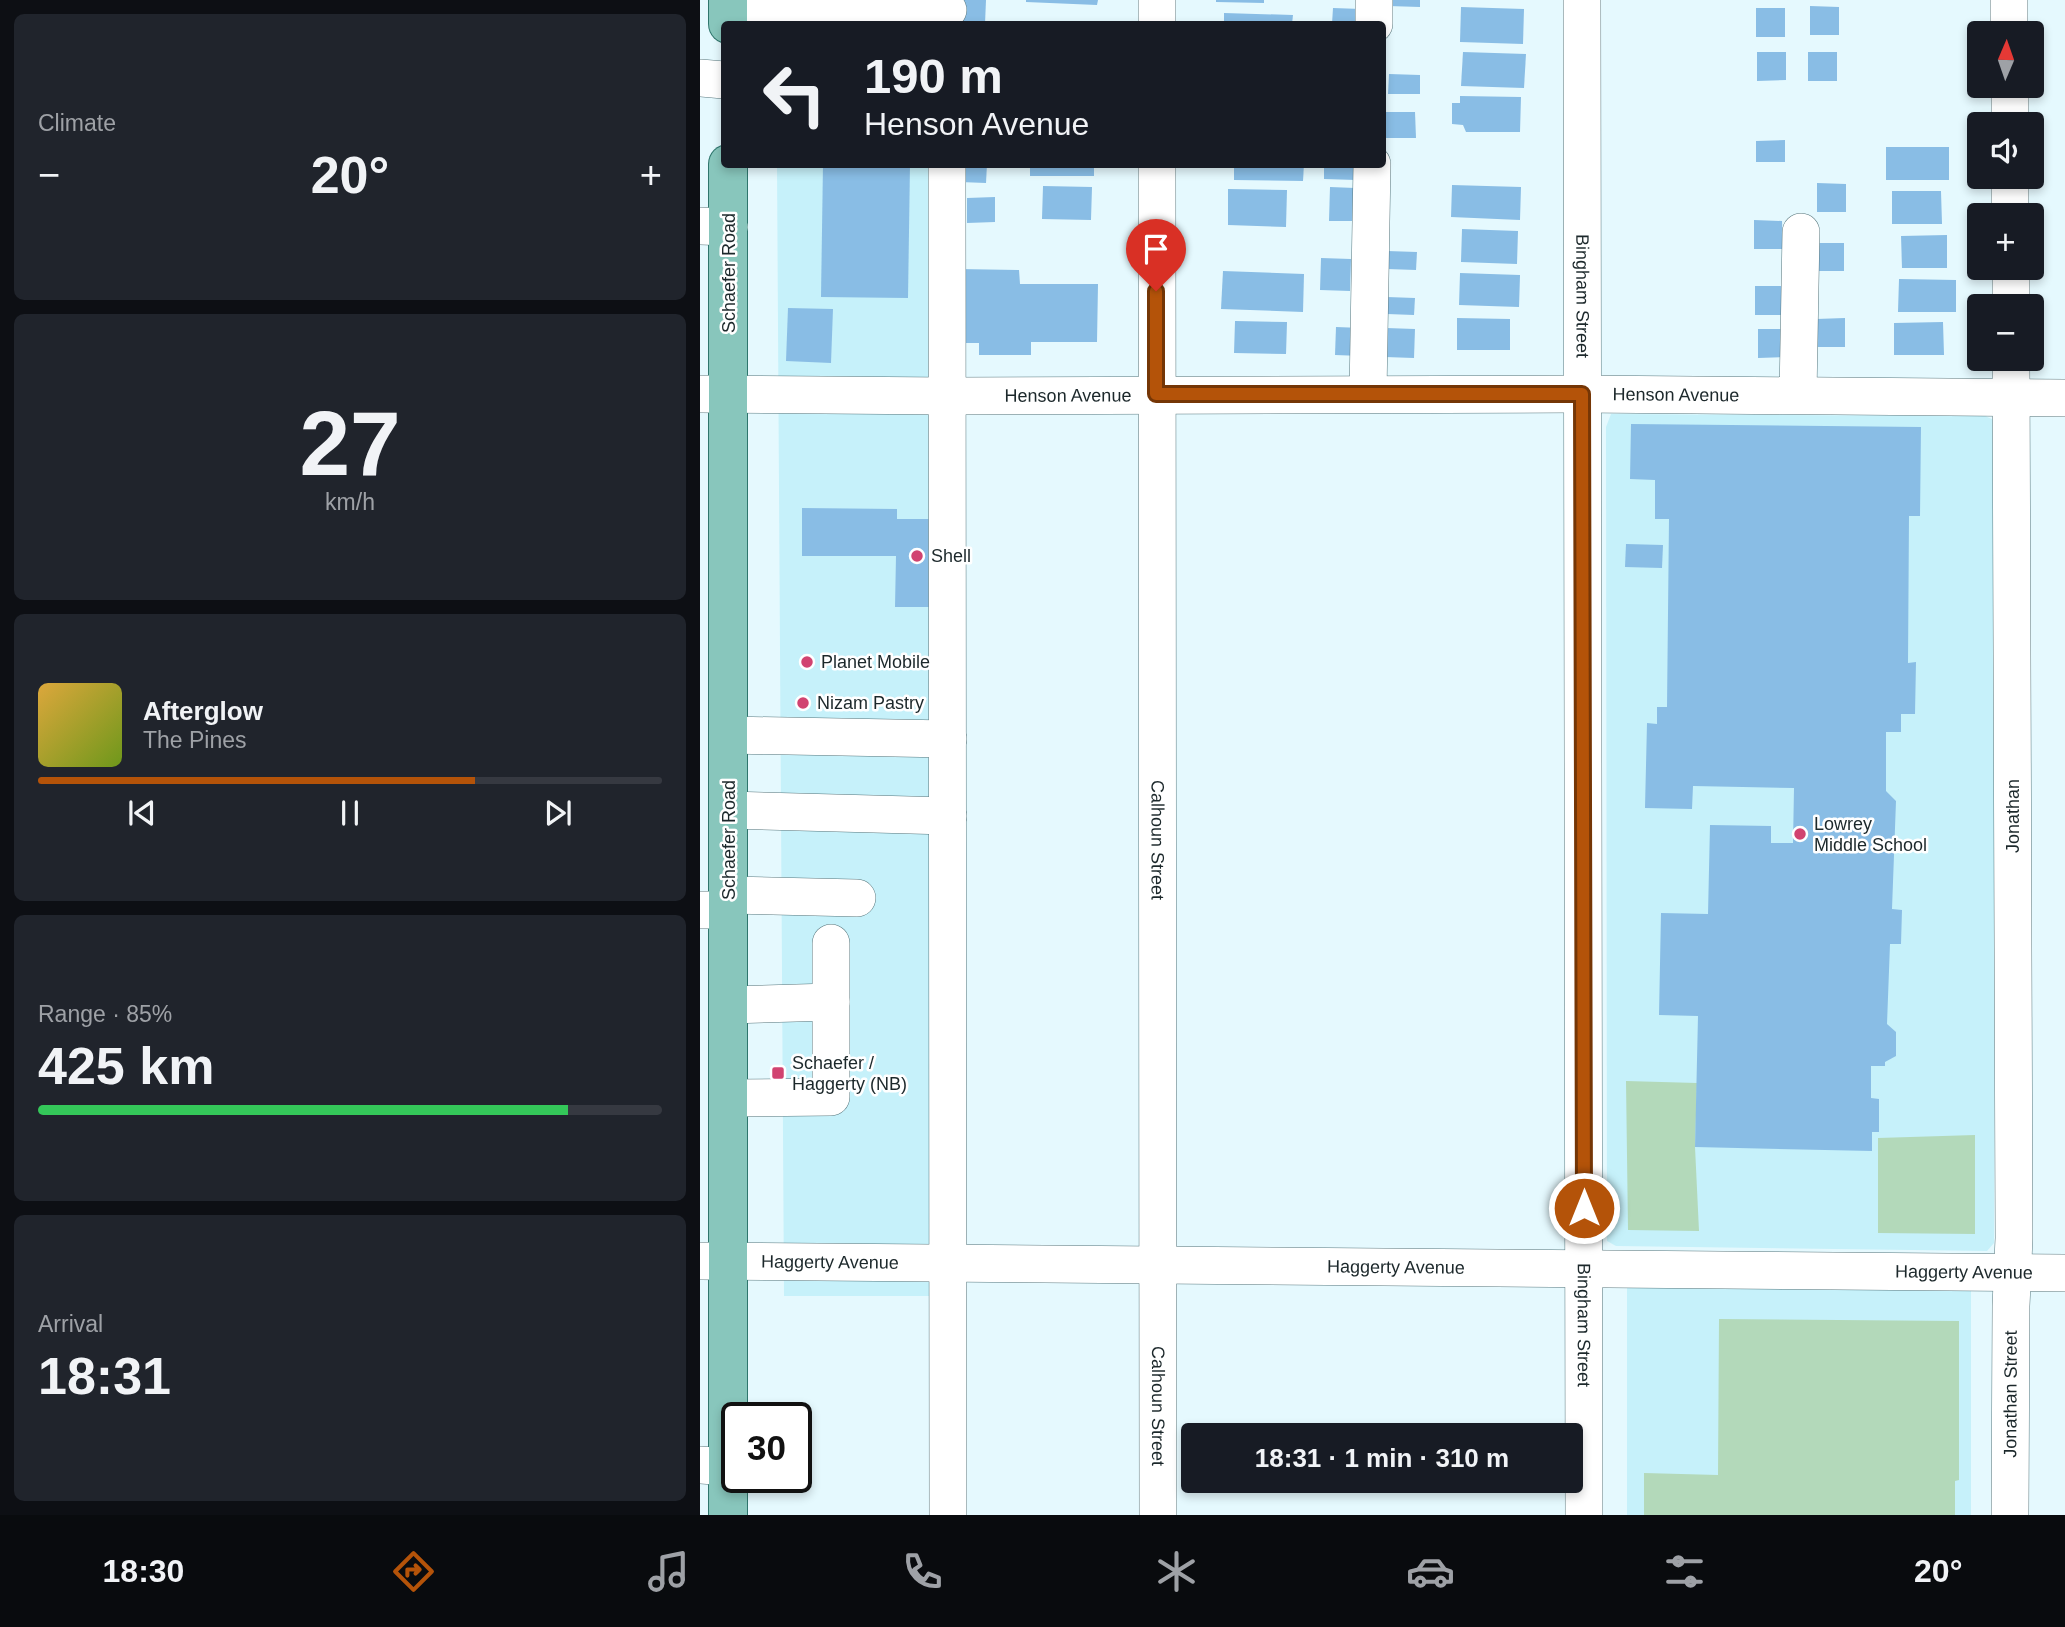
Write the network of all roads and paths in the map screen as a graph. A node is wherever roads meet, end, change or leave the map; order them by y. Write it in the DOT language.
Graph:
graph roads {
  1 [pos="1157,0"];
  2 [pos="1374,0"];
  3 [pos="1582,0"];
  4 [pos="2009,0"];
  5 [pos="729,11"];
  6 [pos="948,11"];
  7 [pos="1157,21"];
  8 [pos="1374,21"];
  9 [pos="2010,21"];
  10 [pos="700,78"];
  11 [pos="721,79"];
  12 [pos="728,168"];
  13 [pos="947,168"];
  14 [pos="1157,168"];
  15 [pos="1372,168"];
  16 [pos="714,226"];
  17 [pos="1801,232"];
  18 [pos="2011,371"];
  19 [pos="714,394"];
  20 [pos="1156,394"];
  21 [pos="1368,394"];
  22 [pos="1582,394"];
  23 [pos="1798,395"];
  24 [pos="947,396"];
  25 [pos="2011,396"];
  26 [pos="2065,398"];
  27 [pos="729,735"];
  28 [pos="948,739"];
  29 [pos="729,810"];
  30 [pos="948,816"];
  31 [pos="857,898"];
  32 [pos="719,905"];
  33 [pos="831,943"];
  34 [pos="831,1002"];
  35 [pos="729,1005"];
  36 [pos="729,1098"];
  37 [pos="714,1261"];
  38 [pos="948,1263"];
  39 [pos="1157,1266"];
  40 [pos="1584,1269"];
  41 [pos="2014,1273"];
  42 [pos="2065,1273"];
  43 [pos="714,1466"];
  44 [pos="728,1515"];
  45 [pos="948,1515"];
  46 [pos="1158,1515"];
  47 [pos="1584,1515"];
  48 [pos="2010,1515"];
  1 -- 7 [label="street"];
  2 -- 8 [label="street"];
  3 -- 22 [label="street, Bingham Street"];
  4 -- 9 [label="street"];
  5 -- 6 [label="street"];
  10 -- 11 [label="street"];
  12 -- 16 [label="main road, Schaefer Road"];
  13 -- 24 [label="street"];
  14 -- 20 [label="street, Calhoun Street"];
  15 -- 21 [label="street"];
  16 -- 19 [label="main road, Schaefer Road"];
  17 -- 23 [label="street"];
  18 -- 25 [label="street, Jonathan"];
  19 -- 24 [label="street, Henson Avenue"];
  19 -- 27 [label="main road, Schaefer Road"];
  20 -- 21 [label="street, Henson Avenue"];
  20 -- 24 [label="street, Henson Avenue"];
  20 -- 39 [label="street, Calhoun Street"];
  21 -- 22 [label="street, Henson Avenue"];
  22 -- 23 [label="street, Henson Avenue"];
  22 -- 40 [label="street, Bingham Street"];
  23 -- 25 [label="street, Henson Avenue"];
  24 -- 28 [label="street"];
  25 -- 26 [label="street, Henson Avenue"];
  25 -- 41 [label="street, Jonathan"];
  27 -- 28 [label="street"];
  27 -- 29 [label="main road, Schaefer Road"];
  28 -- 30 [label="street"];
  29 -- 30 [label="street"];
  29 -- 32 [label="main road, Schaefer Road"];
  30 -- 38 [label="street"];
  31 -- 32 [label="street"];
  32 -- 35 [label="main road, Schaefer Road"];
  33 -- 34 [label="street"];
  34 -- 35 [label="street"];
  34 -- 36 [label="street"];
  35 -- 36 [label="main road, Schaefer Road"];
  36 -- 37 [label="main road, Schaefer Road"];
  37 -- 38 [label="street, Haggerty Avenue"];
  37 -- 43 [label="main road, Schaefer Road"];
  38 -- 39 [label="street, Haggerty Avenue"];
  38 -- 45 [label="street"];
  39 -- 40 [label="street, Haggerty Avenue"];
  39 -- 46 [label="street, Calhoun Street"];
  40 -- 41 [label="street, Haggerty Avenue"];
  40 -- 47 [label="street, Bingham Street"];
  41 -- 42 [label="street, Haggerty Avenue"];
  41 -- 48 [label="street, Jonathan Street"];
  43 -- 44 [label="main road, Schaefer Road"];
}
